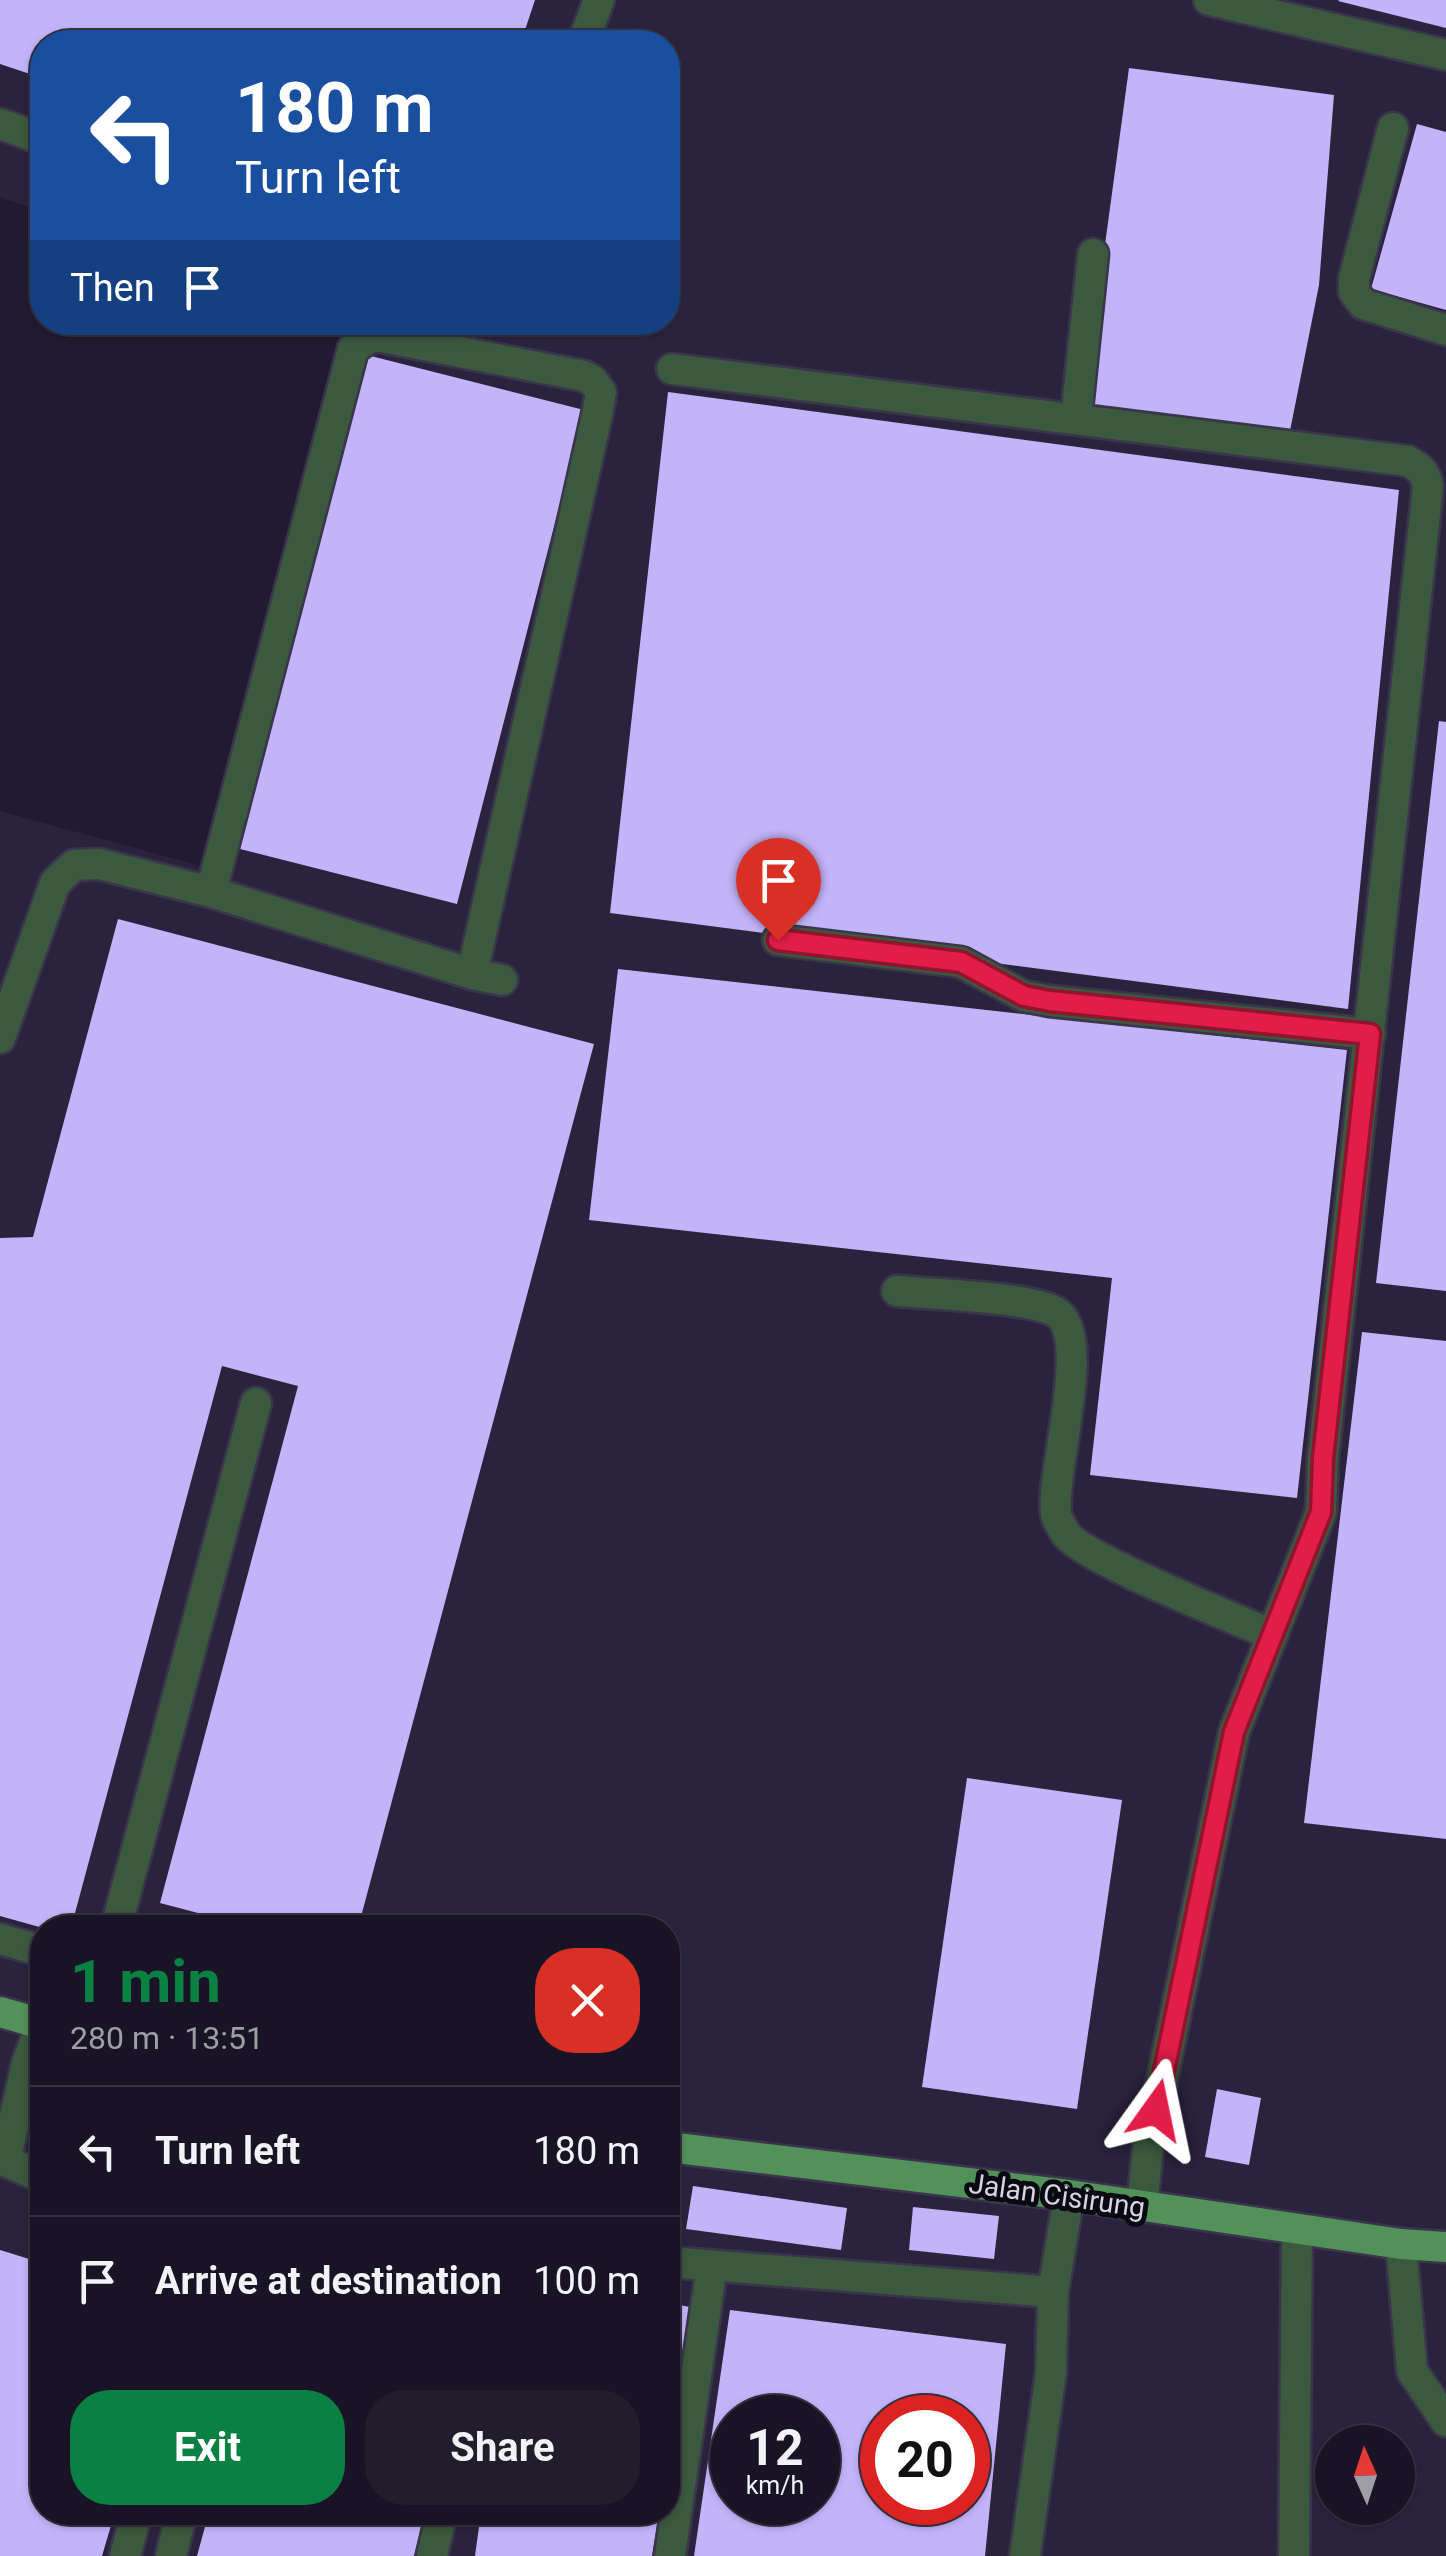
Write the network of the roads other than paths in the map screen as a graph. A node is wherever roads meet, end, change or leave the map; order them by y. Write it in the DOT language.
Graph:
graph roads {
  1 [pos="599,0"];
  2 [pos="1210,0"];
  3 [pos="588,30"];
  4 [pos="1446,55"];
  5 [pos="0,124"];
  6 [pos="1393,128"];
  7 [pos="30,135"];
  8 [pos="1093,254"];
  9 [pos="1446,330"];
  10 [pos="672,369"];
  11 [pos="1076,418"];
  12 [pos="210,892"];
  13 [pos="778,940"];
  14 [pos="1370,1034"];
  15 [pos="0,1038"];
  16 [pos="896,1291"];
  17 [pos="256,1403"];
  18 [pos="1272,1634"];
  19 [pos="119,1915"];
  20 [pos="0,1938"];
  21 [pos="30,1947"];
  22 [pos="0,2012"];
  23 [pos="30,2021"];
  24 [pos="30,2056"];
  25 [pos="680,2147"];
  26 [pos="2,2162"];
  27 [pos="30,2172"];
  28 [pos="1069,2195"];
  29 [pos="1142,2207"];
  30 [pos="1296,2229"];
  31 [pos="1402,2244"];
  32 [pos="1446,2247"];
  33 [pos="680,2263"];
  34 [pos="712,2266"];
  35 [pos="1053,2292"];
  36 [pos="1446,2421"];
  37 [pos="680,2487"];
  38 [pos="133,2525"];
  39 [pos="178,2525"];
  40 [pos="439,2525"];
  41 [pos="674,2525"];
  42 [pos="125,2556"];
  43 [pos="170,2556"];
  44 [pos="432,2556"];
  45 [pos="670,2556"];
  46 [pos="1025,2556"];
  47 [pos="1294,2556"];
  1 -- 3 [label="street"];
  2 -- 4 [label="street"];
  5 -- 7 [label="street"];
  6 -- 9 [label="street"];
  8 -- 11 [label="street"];
  10 -- 11 [label="street"];
  11 -- 14 [label="street"];
  12 -- 12 [label="street"];
  12 -- 15 [label="street"];
  13 -- 14 [label="street"];
  14 -- 18 [label="street"];
  16 -- 18 [label="street"];
  17 -- 19 [label="street"];
  18 -- 29 [label="street"];
  20 -- 21 [label="street"];
  22 -- 23 [label="main road"];
  24 -- 26 [label="street"];
  25 -- 28 [label="main road, Jalan Cisirung"];
  26 -- 27 [label="street"];
  28 -- 29 [label="main road, Jalan Cisirung"];
  28 -- 35 [label="street"];
  29 -- 30 [label="main road, Jalan Cisirung"];
  30 -- 31 [label="main road, Jalan Cisirung"];
  30 -- 47 [label="street"];
  31 -- 32 [label="main road, Jalan Cisirung"];
  31 -- 36 [label="street"];
  33 -- 34 [label="street"];
  34 -- 35 [label="street"];
  34 -- 37 [label="street"];
  35 -- 46 [label="street"];
  38 -- 42 [label="street"];
  39 -- 43 [label="street"];
  40 -- 44 [label="street"];
  41 -- 45 [label="street"];
}
